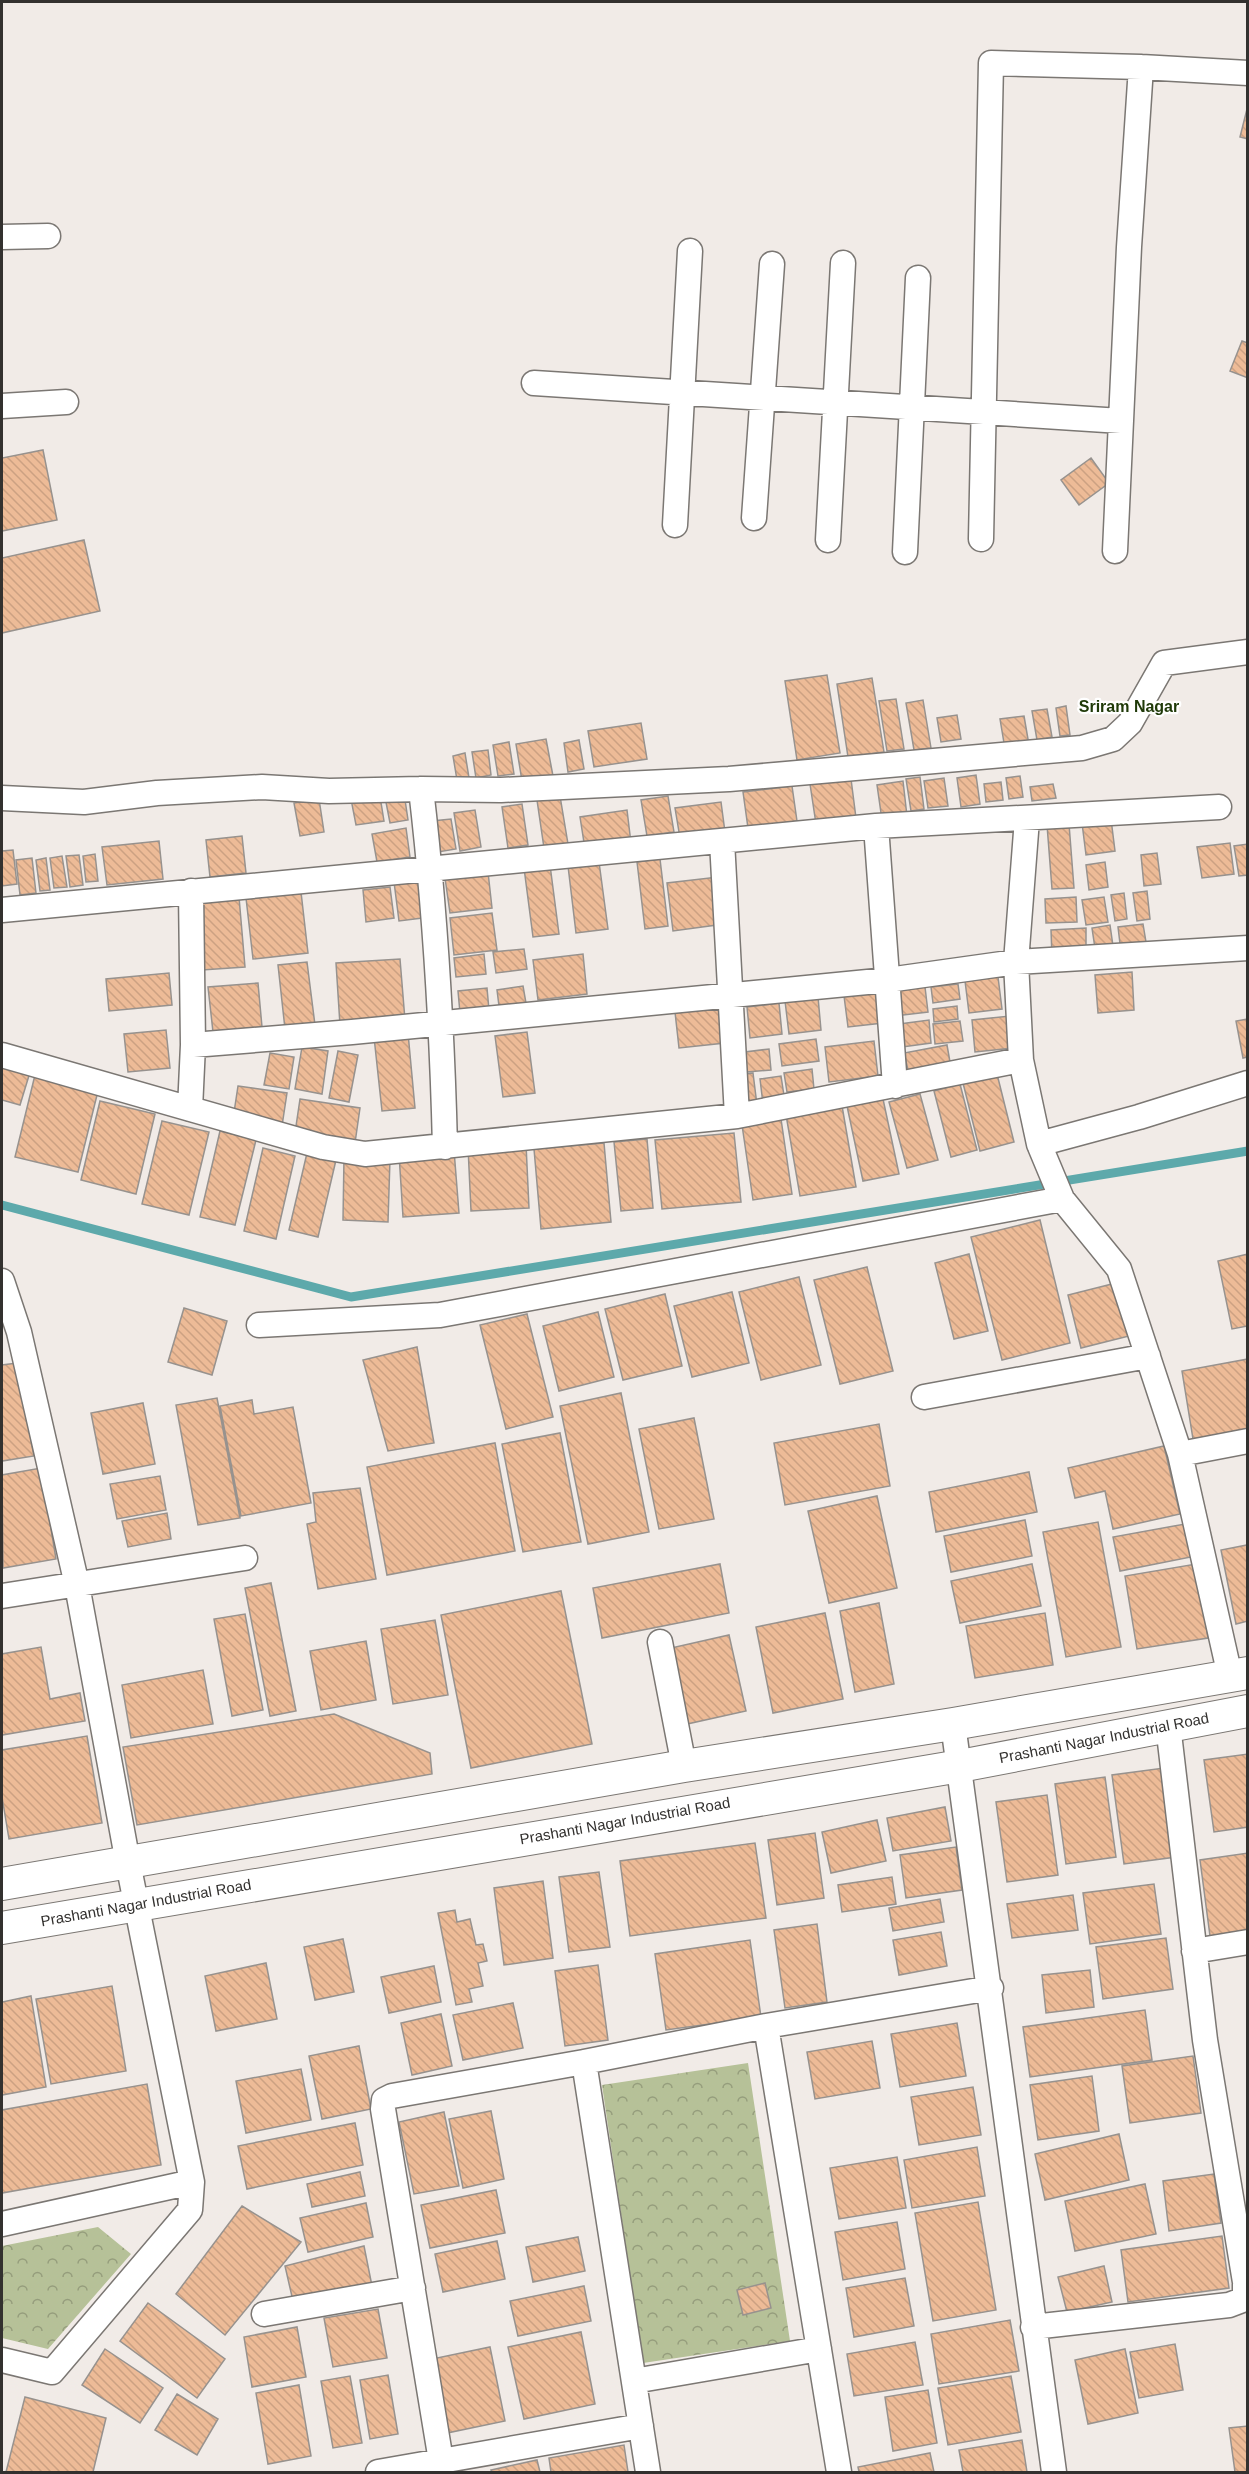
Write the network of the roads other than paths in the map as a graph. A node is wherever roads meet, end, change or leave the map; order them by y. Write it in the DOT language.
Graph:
graph roads {
  1 [pos="1142,66"];
  2 [pos="1248,73"];
  3 [pos="48,236"];
  4 [pos="2,237"];
  5 [pos="690,251"];
  6 [pos="843,263"];
  7 [pos="772,264"];
  8 [pos="918,278"];
  9 [pos="534,383"];
  10 [pos="681,393"];
  11 [pos="764,398"];
  12 [pos="66,402"];
  13 [pos="834,403"];
  14 [pos="2,406"];
  15 [pos="912,408"];
  16 [pos="983,412"];
  17 [pos="1121,421"];
  18 [pos="754,518"];
  19 [pos="675,525"];
  20 [pos="981,539"];
  21 [pos="828,540"];
  22 [pos="1115,551"];
  23 [pos="905,552"];
  24 [pos="1248,652"];
  25 [pos="421,789"];
  26 [pos="2,798"];
  27 [pos="1219,807"];
  28 [pos="1027,819"];
  29 [pos="876,826"];
  30 [pos="722,841"];
  31 [pos="430,868"];
  32 [pos="191,891"];
  33 [pos="2,910"];
  34 [pos="1248,948"];
  35 [pos="1016,962"];
  36 [pos="888,980"];
  37 [pos="730,996"];
  38 [pos="442,1024"];
  39 [pos="193,1045"];
  40 [pos="2,1055"];
  41 [pos="1021,1060"];
  42 [pos="1248,1083"];
  43 [pos="895,1086"];
  44 [pos="190,1109"];
  45 [pos="737,1116"];
  46 [pos="1039,1144"];
  47 [pos="445,1147"];
  48 [pos="1061,1195"];
  49 [pos="2,1281"];
  50 [pos="259,1325"];
  51 [pos="10,1334"];
  52 [pos="1148,1356"];
  53 [pos="924,1397"];
  54 [pos="1248,1441"];
  55 [pos="1180,1454"];
  56 [pos="244,1558"];
  57 [pos="77,1585"];
  58 [pos="2,1596"];
  59 [pos="660,1642"];
  60 [pos="1239,1675"];
  61 [pos="1248,1711"];
  62 [pos="953,1724"];
  63 [pos="1168,1725"];
  64 [pos="684,1766"];
  65 [pos="960,1766"];
  66 [pos="128,1863"];
  67 [pos="2,1884"];
  68 [pos="137,1906"];
  69 [pos="2,1928"];
  70 [pos="1248,1942"];
  71 [pos="1194,1951"];
  72 [pos="991,1988"];
  73 [pos="766,2026"];
  74 [pos="584,2062"];
  75 [pos="192,2182"];
  76 [pos="2,2224"];
  77 [pos="413,2288"];
  78 [pos="264,2314"];
  79 [pos="1033,2327"];
  80 [pos="819,2349"];
  81 [pos="2,2360"];
  82 [pos="634,2382"];
  83 [pos="641,2426"];
  84 [pos="441,2461"];
  85 [pos="378,2472"];
  86 [pos="648,2472"];
  87 [pos="839,2472"];
  88 [pos="1054,2472"];
  1 -- 2 [label="street"];
  1 -- 16 [label="street"];
  1 -- 17 [label="street"];
  3 -- 4 [label="street"];
  5 -- 10 [label="street"];
  6 -- 13 [label="street"];
  7 -- 11 [label="street"];
  8 -- 15 [label="street"];
  9 -- 10 [label="street"];
  10 -- 11 [label="street"];
  10 -- 19 [label="street"];
  11 -- 13 [label="street"];
  11 -- 18 [label="street"];
  12 -- 14 [label="street"];
  13 -- 15 [label="street"];
  13 -- 21 [label="street"];
  15 -- 16 [label="street"];
  15 -- 23 [label="street"];
  16 -- 17 [label="street"];
  16 -- 20 [label="street"];
  17 -- 22 [label="street"];
  24 -- 25 [label="street"];
  25 -- 26 [label="street"];
  25 -- 31 [label="street"];
  27 -- 28 [label="street"];
  28 -- 29 [label="street"];
  28 -- 35 [label="street"];
  29 -- 30 [label="street"];
  29 -- 36 [label="street"];
  30 -- 31 [label="street"];
  30 -- 37 [label="street"];
  31 -- 32 [label="street"];
  31 -- 38 [label="street"];
  32 -- 33 [label="street"];
  32 -- 39 [label="street"];
  34 -- 35 [label="street"];
  35 -- 36 [label="street"];
  35 -- 41 [label="street"];
  36 -- 37 [label="street"];
  36 -- 43 [label="street"];
  37 -- 38 [label="street"];
  37 -- 45 [label="street"];
  38 -- 39 [label="street"];
  38 -- 47 [label="street"];
  39 -- 44 [label="street"];
  40 -- 44 [label="street"];
  41 -- 43 [label="street"];
  41 -- 46 [label="street"];
  42 -- 46 [label="street"];
  43 -- 45 [label="street"];
  44 -- 47 [label="street"];
  45 -- 47 [label="street"];
  46 -- 48 [label="street"];
  48 -- 50 [label="street"];
  48 -- 52 [label="street"];
  49 -- 51 [label="street"];
  51 -- 57 [label="street"];
  52 -- 53 [label="street"];
  52 -- 55 [label="street"];
  54 -- 55 [label="street"];
  55 -- 60 [label="street"];
  56 -- 57 [label="street"];
  57 -- 58 [label="street"];
  57 -- 66 [label="street"];
  59 -- 64 [label="street"];
  60 -- 62 [label="street"];
  61 -- 63 [label="street, Prashanti Nagar Industrial Road"];
  62 -- 64 [label="street"];
  62 -- 65 [label="street"];
  63 -- 65 [label="street, Prashanti Nagar Industrial Road"];
  63 -- 71 [label="street"];
  64 -- 66 [label="street"];
  65 -- 68 [label="street, Prashanti Nagar Industrial Road"];
  65 -- 72 [label="street"];
  66 -- 67 [label="street"];
  66 -- 68 [label="street"];
  68 -- 69 [label="street, Prashanti Nagar Industrial Road"];
  68 -- 75 [label="street"];
  70 -- 71 [label="street"];
  71 -- 79 [label="street"];
  72 -- 73 [label="street"];
  72 -- 79 [label="street"];
  73 -- 74 [label="street"];
  73 -- 80 [label="street"];
  74 -- 77 [label="street"];
  74 -- 82 [label="street"];
  75 -- 76 [label="street"];
  75 -- 81 [label="street"];
  77 -- 78 [label="street"];
  77 -- 84 [label="street"];
  79 -- 88 [label="street"];
  80 -- 82 [label="street"];
  80 -- 87 [label="street"];
  82 -- 83 [label="street"];
  83 -- 84 [label="street"];
  83 -- 86 [label="street"];
  84 -- 85 [label="street"];
}
